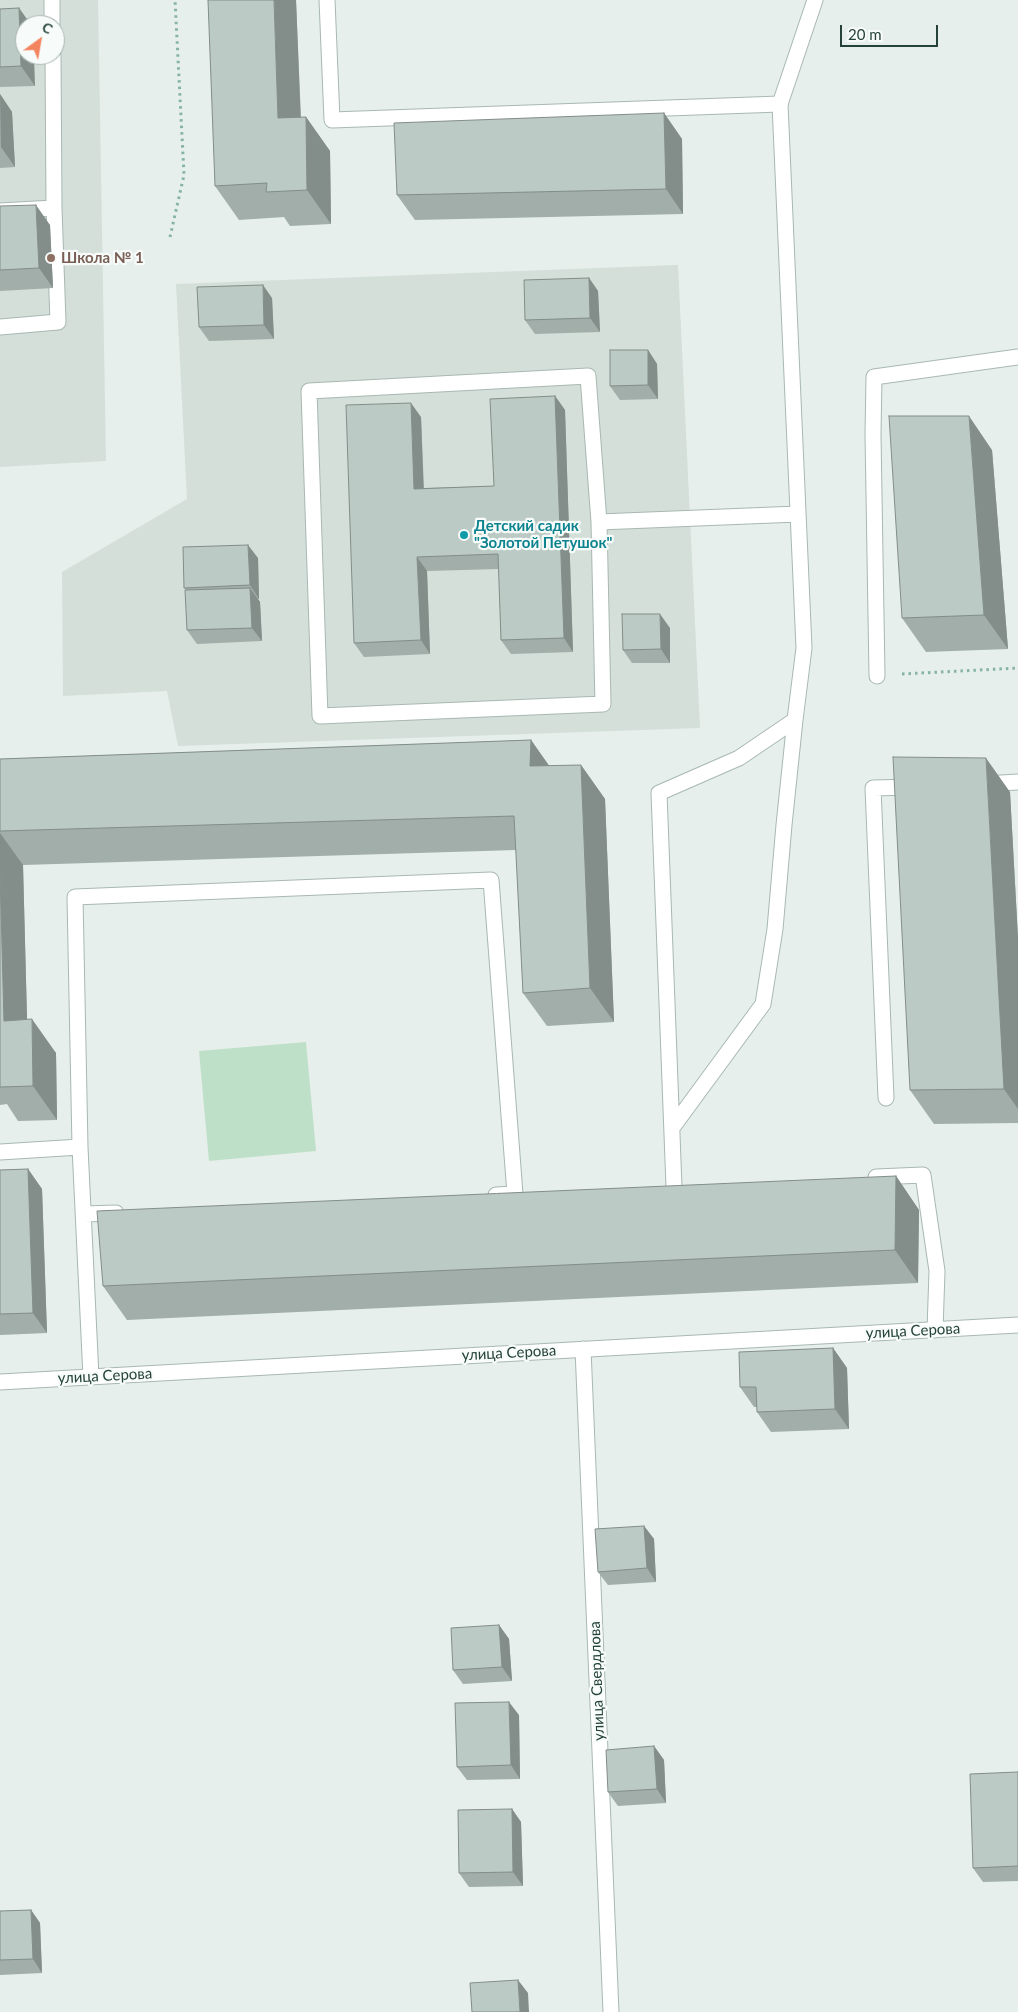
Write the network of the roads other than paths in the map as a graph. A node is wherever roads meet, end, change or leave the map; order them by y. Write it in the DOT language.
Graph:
graph roads {
  1 [pos="52,0"];
  2 [pos="327,0"];
  3 [pos="815,0"];
  4 [pos="52,15"];
  5 [pos="53,65"];
  6 [pos="780,104"];
  7 [pos="54,208"];
  8 [pos="0,211"];
  9 [pos="0,327"];
  10 [pos="1018,357"];
  11 [pos="798,514"];
  12 [pos="599,522"];
  13 [pos="877,676"];
  14 [pos="795,720"];
  15 [pos="1018,782"];
  16 [pos="970,784"];
  17 [pos="931,786"];
  18 [pos="886,1098"];
  19 [pos="672,1128"];
  20 [pos="80,1147"];
  21 [pos="0,1152"];
  22 [pos="864,1178"];
  23 [pos="674,1187"];
  24 [pos="478,1195"];
  25 [pos="133,1212"];
  26 [pos="84,1214"];
  27 [pos="1018,1325"];
  28 [pos="935,1330"];
  29 [pos="583,1349"];
  30 [pos="91,1377"];
  31 [pos="0,1382"];
  32 [pos="612,2012"];
  1 -- 4 [label="street"];
  2 -- 6 [label="street"];
  3 -- 6 [label="street"];
  5 -- 7 [label="street"];
  6 -- 11 [label="street"];
  7 -- 8 [label="street"];
  7 -- 9 [label="street"];
  10 -- 13 [label="street"];
  11 -- 12 [label="street"];
  11 -- 14 [label="street"];
  12 -- 12 [label="street"];
  14 -- 19 [label="street"];
  14 -- 19 [label="street"];
  15 -- 16 [label="street"];
  17 -- 18 [label="street"];
  19 -- 23 [label="street"];
  20 -- 21 [label="street"];
  20 -- 24 [label="street"];
  20 -- 26 [label="street"];
  22 -- 28 [label="street"];
  25 -- 26 [label="street"];
  26 -- 30 [label="street"];
  27 -- 28 [label="street, улица Серова"];
  28 -- 29 [label="street, улица Серова"];
  29 -- 30 [label="street, улица Серова"];
  29 -- 32 [label="street, улица Свердлова"];
  30 -- 31 [label="street, улица Серова"];
}
